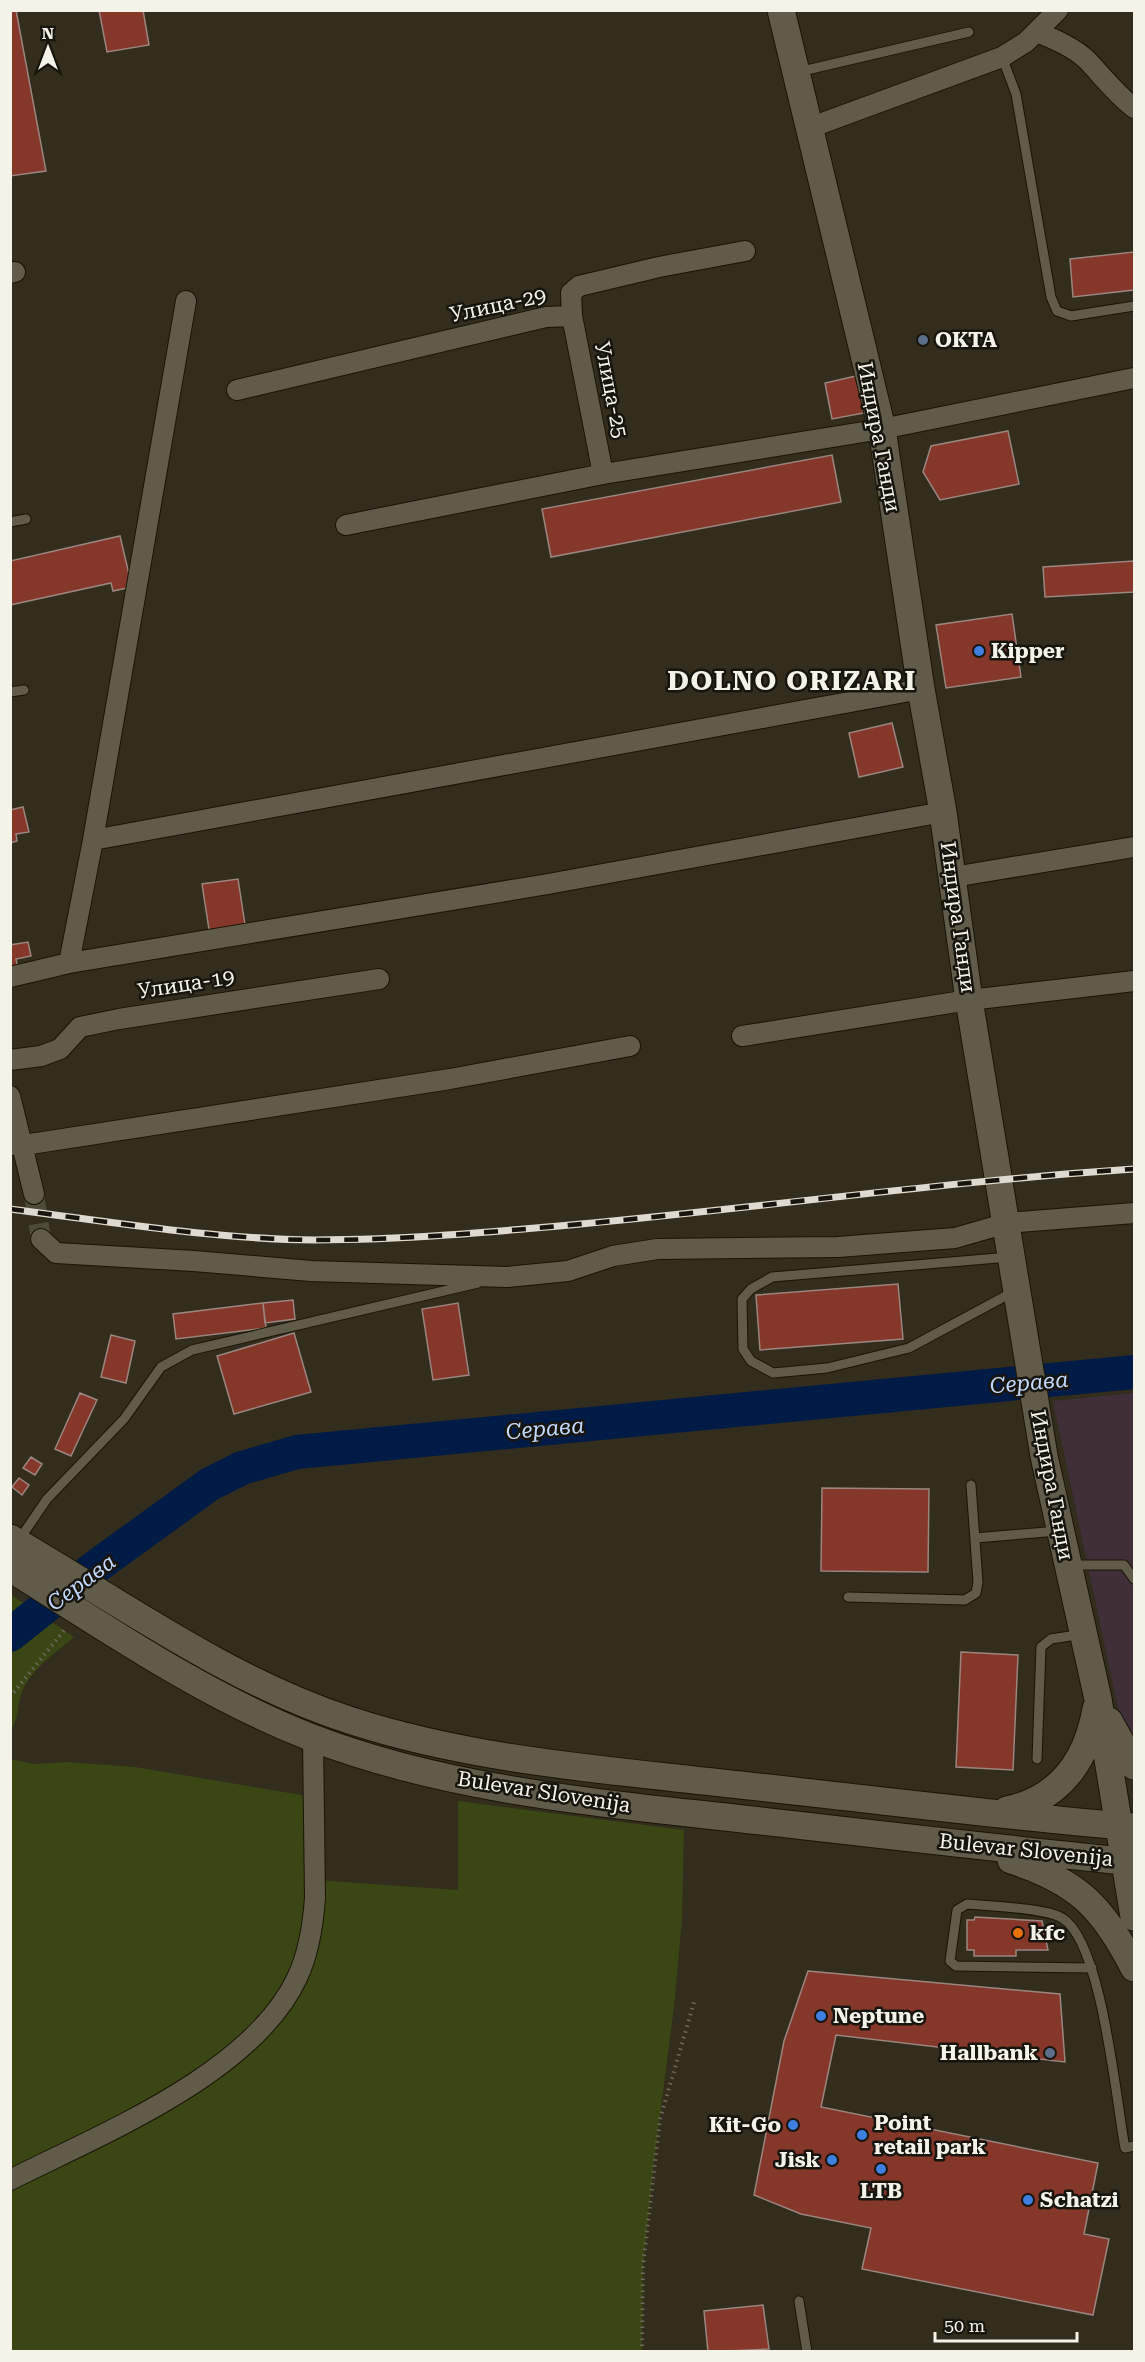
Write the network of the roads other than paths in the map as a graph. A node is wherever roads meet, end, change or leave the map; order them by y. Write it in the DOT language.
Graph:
graph roads {
  1 [pos="781,10"];
  2 [pos="1058,10"];
  3 [pos="969,32"];
  4 [pos="1037,32"];
  5 [pos="1002,57"];
  6 [pos="796,73"];
  7 [pos="1134,108"];
  8 [pos="809,128"];
  9 [pos="745,250"];
  10 [pos="186,301"];
  11 [pos="1134,306"];
  12 [pos="572,316"];
  13 [pos="1134,378"];
  14 [pos="237,390"];
  15 [pos="882,429"];
  16 [pos="603,474"];
  17 [pos="26,519"];
  18 [pos="10,522"];
  19 [pos="346,525"];
  20 [pos="921,689"];
  21 [pos="24,690"];
  22 [pos="10,692"];
  23 [pos="943,812"];
  24 [pos="93,840"];
  25 [pos="1134,847"];
  26 [pos="953,877"];
  27 [pos="69,963"];
  28 [pos="10,976"];
  29 [pos="379,979"];
  30 [pos="1134,981"];
  31 [pos="969,1000"];
  32 [pos="742,1036"];
  33 [pos="630,1046"];
  34 [pos="10,1060"];
  35 [pos="10,1096"];
  36 [pos="17,1145"];
  37 [pos="34,1194"];
  38 [pos="1134,1213"];
  39 [pos="1007,1223"];
  40 [pos="40,1239"];
  41 [pos="1012,1257"];
  42 [pos="507,1276"];
  43 [pos="1017,1290"];
  44 [pos="971,1485"];
  45 [pos="1060,1531"];
  46 [pos="975,1538"];
  47 [pos="14,1540"];
  48 [pos="1068,1566"];
  49 [pos="10,1568"];
  50 [pos="1134,1579"];
  51 [pos="848,1597"];
  52 [pos="1083,1634"];
  53 [pos="1098,1699"];
  54 [pos="313,1738"];
  55 [pos="1037,1759"];
  56 [pos="1134,1766"];
  57 [pos="994,1812"];
  58 [pos="1127,1827"];
  59 [pos="956,1843"];
  60 [pos="1130,1862"];
  61 [pos="1134,1917"];
  62 [pos="1092,1968"];
  63 [pos="1134,1968"];
  64 [pos="1134,2146"];
  65 [pos="10,2180"];
  66 [pos="799,2301"];
  67 [pos="807,2352"];
  1 -- 6 [label="street, Индира Ганди"];
  2 -- 4 [label="street"];
  3 -- 6 [label="lane"];
  4 -- 5 [label="street"];
  4 -- 7 [label="street"];
  5 -- 8 [label="street"];
  5 -- 11 [label="lane"];
  6 -- 8 [label="street, Индира Ганди"];
  8 -- 15 [label="street, Индира Ганди"];
  9 -- 12 [label="street, Улица-29"];
  10 -- 24 [label="street"];
  12 -- 14 [label="street, Улица-29"];
  12 -- 16 [label="street, Улица-25"];
  13 -- 15 [label="street"];
  15 -- 16 [label="street"];
  15 -- 20 [label="street, Индира Ганди"];
  16 -- 19 [label="street"];
  17 -- 18 [label="lane"];
  20 -- 23 [label="street, Индира Ганди"];
  20 -- 24 [label="street"];
  21 -- 22 [label="lane"];
  23 -- 26 [label="street, Индира Ганди"];
  23 -- 27 [label="street"];
  24 -- 27 [label="street"];
  25 -- 26 [label="street"];
  26 -- 31 [label="street, Индира Ганди"];
  27 -- 28 [label="street"];
  29 -- 34 [label="street, Улица-19"];
  30 -- 31 [label="street"];
  31 -- 32 [label="street"];
  31 -- 39 [label="street, Индира Ганди"];
  33 -- 36 [label="street"];
  35 -- 36 [label="street"];
  36 -- 37 [label="street"];
  38 -- 39 [label="street"];
  39 -- 41 [label="street, Индира Ганди"];
  39 -- 42 [label="street"];
  40 -- 42 [label="street"];
  41 -- 43 [label="street, Индира Ганди"];
  41 -- 43 [label="lane"];
  42 -- 47 [label="lane"];
  43 -- 45 [label="street, Индира Ганди"];
  44 -- 46 [label="lane"];
  45 -- 46 [label="lane"];
  45 -- 48 [label="street, Индира Ганди"];
  46 -- 51 [label="lane"];
  47 -- 57 [label="street, Bulevar Slovenija"];
  48 -- 50 [label="lane"];
  48 -- 52 [label="street, Индира Ганди"];
  49 -- 54 [label="street, Bulevar Slovenija"];
  52 -- 53 [label="street, Индира Ганди"];
  52 -- 55 [label="lane"];
  53 -- 56 [label="street"];
  53 -- 57 [label="street"];
  53 -- 58 [label="street, Индира Ганди"];
  54 -- 59 [label="street, Bulevar Slovenija"];
  54 -- 65 [label="street"];
  57 -- 58 [label="street, Bulevar Slovenija"];
  58 -- 60 [label="street, Индира Ганди"];
  59 -- 60 [label="street, Bulevar Slovenija"];
  59 -- 63 [label="street"];
  60 -- 61 [label="street, Индира Ганди"];
  62 -- 62 [label="lane"];
  62 -- 64 [label="lane"];
  66 -- 67 [label="lane"];
}
